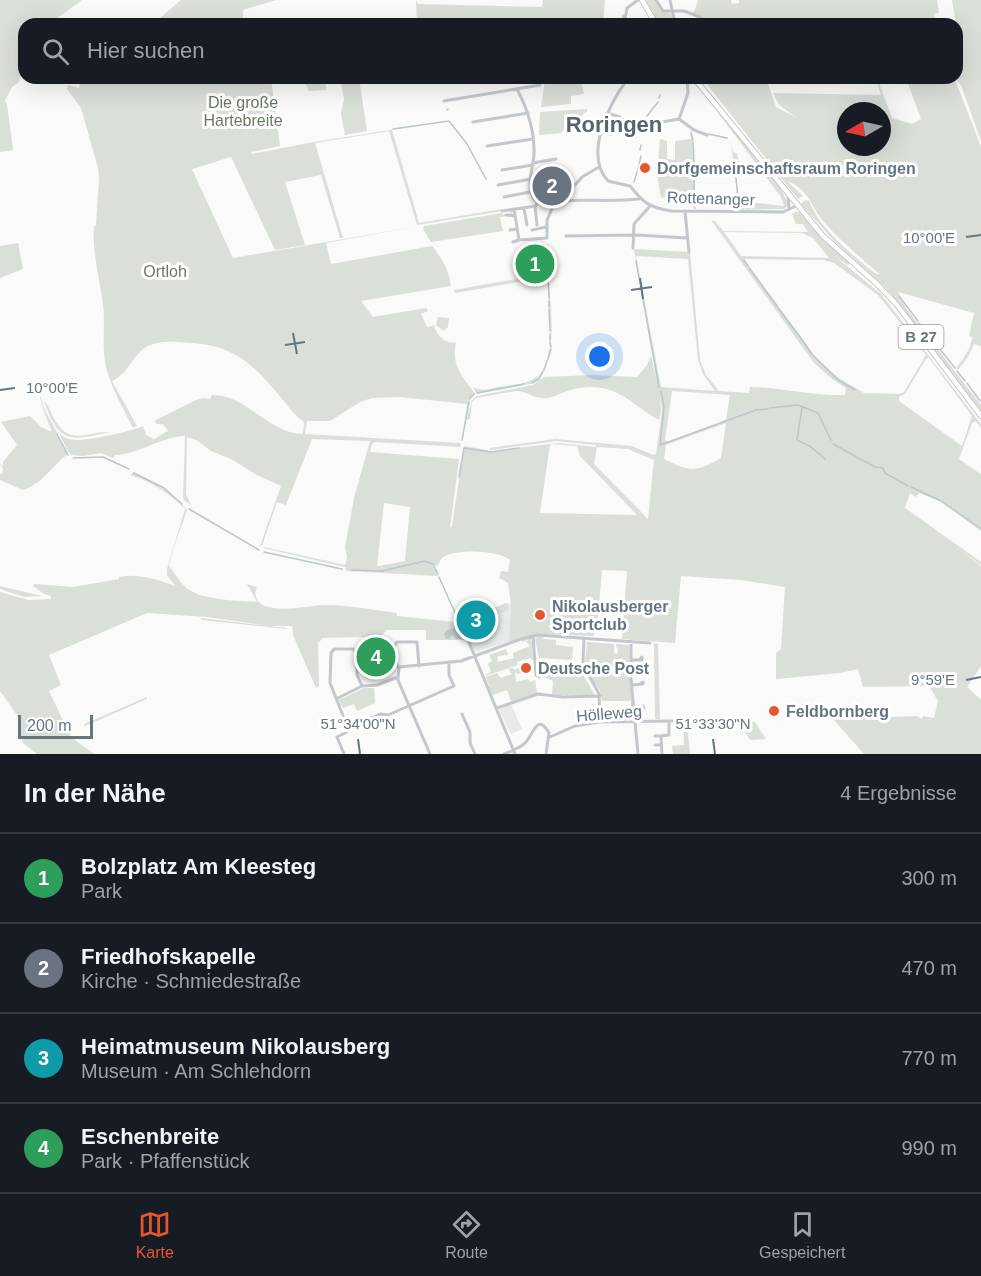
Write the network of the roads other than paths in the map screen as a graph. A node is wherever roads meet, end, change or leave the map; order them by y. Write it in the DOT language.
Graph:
graph roads {
  1 [pos="638,0"];
  2 [pos="656,0"];
  3 [pos="670,0"];
  4 [pos="672,12"];
  5 [pos="625,18"];
  6 [pos="652,18"];
  7 [pos="674,18"];
  8 [pos="698,18"];
  9 [pos="624,84"];
  10 [pos="687,84"];
  11 [pos="699,84"];
  12 [pos="540,85"];
  13 [pos="517,89"];
  14 [pos="444,101"];
  15 [pos="607,112"];
  16 [pos="528,113"];
  17 [pos="679,119"];
  18 [pos="622,120"];
  19 [pos="472,122"];
  20 [pos="602,133"];
  21 [pos="707,135"];
  22 [pos="533,139"];
  23 [pos="487,146"];
  24 [pos="556,159"];
  25 [pos="533,164"];
  26 [pos="599,167"];
  27 [pos="502,170"];
  28 [pos="531,179"];
  29 [pos="498,185"];
  30 [pos="531,192"];
  31 [pos="787,192"];
  32 [pos="504,197"];
  33 [pos="639,199"];
  34 [pos="561,201"];
  35 [pos="555,202"];
  36 [pos="536,204"];
  37 [pos="651,205"];
  38 [pos="798,205"];
  39 [pos="524,208"];
  40 [pos="513,209"];
  41 [pos="789,209"];
  42 [pos="685,211"];
  43 [pos="502,212"];
  44 [pos="783,212"];
  45 [pos="506,215"];
  46 [pos="515,216"];
  47 [pos="528,225"];
  48 [pos="537,225"];
  49 [pos="546,227"];
  50 [pos="517,229"];
  51 [pos="510,230"];
  52 [pos="532,230"];
  53 [pos="566,236"];
  54 [pos="633,236"];
  55 [pos="687,238"];
  56 [pos="519,240"];
  57 [pos="513,242"];
  58 [pos="633,248"];
  59 [pos="689,252"];
  60 [pos="981,416"];
  61 [pos="533,636"];
  62 [pos="584,638"];
  63 [pos="468,640"];
  64 [pos="631,641"];
  65 [pos="651,643"];
  66 [pos="474,656"];
  67 [pos="631,660"];
  68 [pos="639,660"];
  69 [pos="449,662"];
  70 [pos="419,666"];
  71 [pos="398,667"];
  72 [pos="631,672"];
  73 [pos="398,676"];
  74 [pos="539,677"];
  75 [pos="631,679"];
  76 [pos="640,684"];
  77 [pos="632,685"];
  78 [pos="362,686"];
  79 [pos="600,696"];
  80 [pos="338,699"];
  81 [pos="410,706"];
  82 [pos="496,708"];
  83 [pos="634,708"];
  84 [pos="640,708"];
  85 [pos="462,714"];
  86 [pos="635,721"];
  87 [pos="600,722"];
  88 [pos="348,728"];
  89 [pos="655,736"];
  90 [pos="661,736"];
  91 [pos="549,737"];
  92 [pos="655,745"];
  93 [pos="662,745"];
  94 [pos="515,752"];
  95 [pos="344,754"];
  96 [pos="430,754"];
  97 [pos="475,754"];
  98 [pos="504,754"];
  99 [pos="546,754"];
  100 [pos="638,754"];
  101 [pos="662,754"];
  1 -- 5 [label="street"];
  1 -- 6 [label="main road"];
  2 -- 4 [label="street"];
  3 -- 4 [label="street"];
  4 -- 7 [label="street"];
  4 -- 8 [label="street"];
  9 -- 15 [label="street"];
  10 -- 17 [label="street"];
  11 -- 31 [label="main road, B 27"];
  12 -- 13 [label="street"];
  13 -- 14 [label="street"];
  13 -- 16 [label="street"];
  15 -- 18 [label="street"];
  15 -- 20 [label="street"];
  16 -- 19 [label="street"];
  16 -- 22 [label="street"];
  17 -- 18 [label="street"];
  17 -- 21 [label="street"];
  18 -- 20 [label="street"];
  20 -- 26 [label="street"];
  22 -- 23 [label="street"];
  22 -- 25 [label="street"];
  24 -- 25 [label="street"];
  25 -- 27 [label="street"];
  25 -- 28 [label="street"];
  26 -- 33 [label="street, Rottenanger"];
  26 -- 34 [label="street"];
  28 -- 29 [label="street"];
  28 -- 30 [label="street"];
  30 -- 32 [label="street"];
  30 -- 36 [label="street"];
  31 -- 38 [label="main road, B 27"];
  31 -- 41 [label="street"];
  33 -- 34 [label="street"];
  33 -- 37 [label="street, Rottenanger"];
  34 -- 35 [label="street"];
  35 -- 36 [label="street"];
  35 -- 49 [label="street"];
  36 -- 39 [label="street"];
  36 -- 48 [label="street"];
  37 -- 42 [label="street, Rottenanger"];
  37 -- 54 [label="street"];
  38 -- 41 [label="street, Rottenanger"];
  38 -- 44 [label="street, Rottenanger"];
  38 -- 60 [label="main road, B 27"];
  39 -- 40 [label="street"];
  39 -- 47 [label="street"];
  40 -- 43 [label="street"];
  40 -- 46 [label="street"];
  41 -- 44 [label="street, Rottenanger"];
  42 -- 44 [label="street, Rottenanger"];
  42 -- 55 [label="street"];
  45 -- 46 [label="street"];
  46 -- 50 [label="street"];
  49 -- 52 [label="street"];
  49 -- 56 [label="street"];
  50 -- 51 [label="street"];
  50 -- 56 [label="street"];
  53 -- 54 [label="street"];
  54 -- 55 [label="street"];
  54 -- 58 [label="street"];
  55 -- 59 [label="street"];
  56 -- 57 [label="street"];
  61 -- 62 [label="street"];
  61 -- 66 [label="street"];
  61 -- 74 [label="street"];
  62 -- 64 [label="street"];
  62 -- 79 [label="street"];
  63 -- 66 [label="street"];
  64 -- 65 [label="street"];
  64 -- 67 [label="street"];
  66 -- 69 [label="street"];
  66 -- 82 [label="street"];
  67 -- 68 [label="street"];
  67 -- 72 [label="street"];
  69 -- 70 [label="street"];
  69 -- 81 [label="street"];
  70 -- 71 [label="street"];
  70 -- 71 [label="street"];
  71 -- 73 [label="street"];
  73 -- 78 [label="street"];
  73 -- 81 [label="street"];
  75 -- 77 [label="street"];
  76 -- 77 [label="street"];
  77 -- 83 [label="street"];
  78 -- 80 [label="street"];
  78 -- 80 [label="street"];
  79 -- 82 [label="street"];
  79 -- 87 [label="street"];
  80 -- 88 [label="street"];
  81 -- 88 [label="street"];
  81 -- 96 [label="street"];
  82 -- 94 [label="street"];
  83 -- 84 [label="street"];
  83 -- 86 [label="street"];
  85 -- 97 [label="street"];
  86 -- 87 [label="street, Hölleweg"];
  86 -- 90 [label="street, Hölleweg"];
  86 -- 100 [label="street"];
  87 -- 91 [label="street, Hölleweg"];
  88 -- 95 [label="street"];
  89 -- 90 [label="street"];
  90 -- 93 [label="street"];
  91 -- 94 [label="street"];
  91 -- 99 [label="street"];
  92 -- 93 [label="street"];
  93 -- 101 [label="street"];
  94 -- 98 [label="street"];
}
